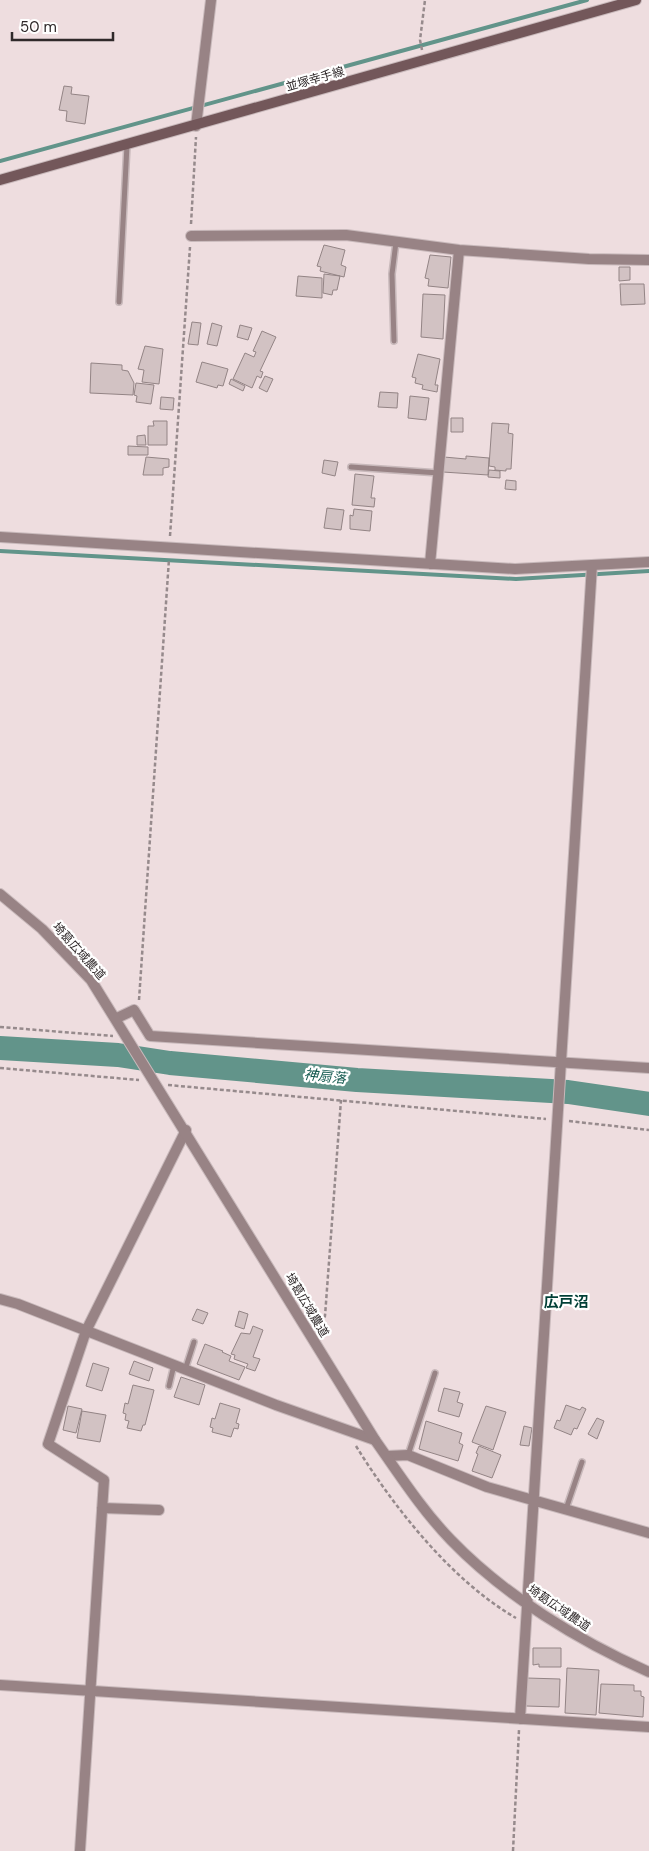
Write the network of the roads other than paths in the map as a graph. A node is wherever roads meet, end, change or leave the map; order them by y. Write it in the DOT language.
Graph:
graph roads {
  1 [pos="211,0"];
  2 [pos="636,0"];
  3 [pos="197,121"];
  4 [pos="127,145"];
  5 [pos="0,180"];
  6 [pos="190,236"];
  7 [pos="396,242"];
  8 [pos="459,250"];
  9 [pos="649,260"];
  10 [pos="119,302"];
  11 [pos="394,342"];
  12 [pos="351,467"];
  13 [pos="438,472"];
  14 [pos="0,537"];
  15 [pos="649,562"];
  16 [pos="430,564"];
  17 [pos="592,565"];
  18 [pos="0,894"];
  19 [pos="117,1018"];
  20 [pos="562,1063"];
  21 [pos="649,1068"];
  22 [pos="186,1130"];
  23 [pos="0,1300"];
  24 [pos="86,1331"];
  25 [pos="194,1342"];
  26 [pos="174,1366"];
  27 [pos="185,1370"];
  28 [pos="435,1373"];
  29 [pos="169,1386"];
  30 [pos="375,1440"];
  31 [pos="408,1455"];
  32 [pos="387,1456"];
  33 [pos="582,1462"];
  34 [pos="533,1500"];
  35 [pos="102,1508"];
  36 [pos="566,1509"];
  37 [pos="160,1510"];
  38 [pos="649,1533"];
  39 [pos="526,1602"];
  40 [pos="649,1672"];
  41 [pos="0,1686"];
  42 [pos="90,1691"];
  43 [pos="520,1720"];
  44 [pos="649,1727"];
  45 [pos="80,1851"];
  1 -- 3 [label="street"];
  2 -- 3 [label="main road, 並塚幸手線"];
  3 -- 4 [label="main road, 並塚幸手線"];
  4 -- 5 [label="main road, 並塚幸手線"];
  4 -- 10 [label="lane"];
  6 -- 7 [label="street"];
  7 -- 8 [label="street"];
  7 -- 11 [label="lane"];
  8 -- 9 [label="street"];
  8 -- 13 [label="street"];
  12 -- 13 [label="lane"];
  13 -- 16 [label="street"];
  14 -- 16 [label="street"];
  15 -- 17 [label="street"];
  16 -- 17 [label="street"];
  17 -- 20 [label="street"];
  18 -- 19 [label="street, 埼葛広域農道"];
  19 -- 20 [label="street"];
  19 -- 22 [label="street, 埼葛広域農道"];
  20 -- 21 [label="street"];
  20 -- 34 [label="street"];
  22 -- 24 [label="street"];
  22 -- 30 [label="street, 埼葛広域農道"];
  23 -- 24 [label="street"];
  24 -- 26 [label="street"];
  24 -- 35 [label="street"];
  25 -- 27 [label="lane"];
  26 -- 27 [label="street"];
  26 -- 29 [label="lane"];
  27 -- 30 [label="street"];
  28 -- 31 [label="lane"];
  30 -- 32 [label="street, 埼葛広域農道"];
  31 -- 32 [label="street"];
  31 -- 34 [label="street"];
  32 -- 39 [label="street, 埼葛広域農道"];
  33 -- 36 [label="lane"];
  34 -- 36 [label="street"];
  34 -- 39 [label="street"];
  35 -- 37 [label="street"];
  35 -- 42 [label="street"];
  36 -- 38 [label="street"];
  39 -- 40 [label="street, 埼葛広域農道"];
  39 -- 43 [label="street"];
  41 -- 42 [label="street"];
  42 -- 43 [label="street"];
  42 -- 45 [label="street"];
  43 -- 44 [label="street"];
}
